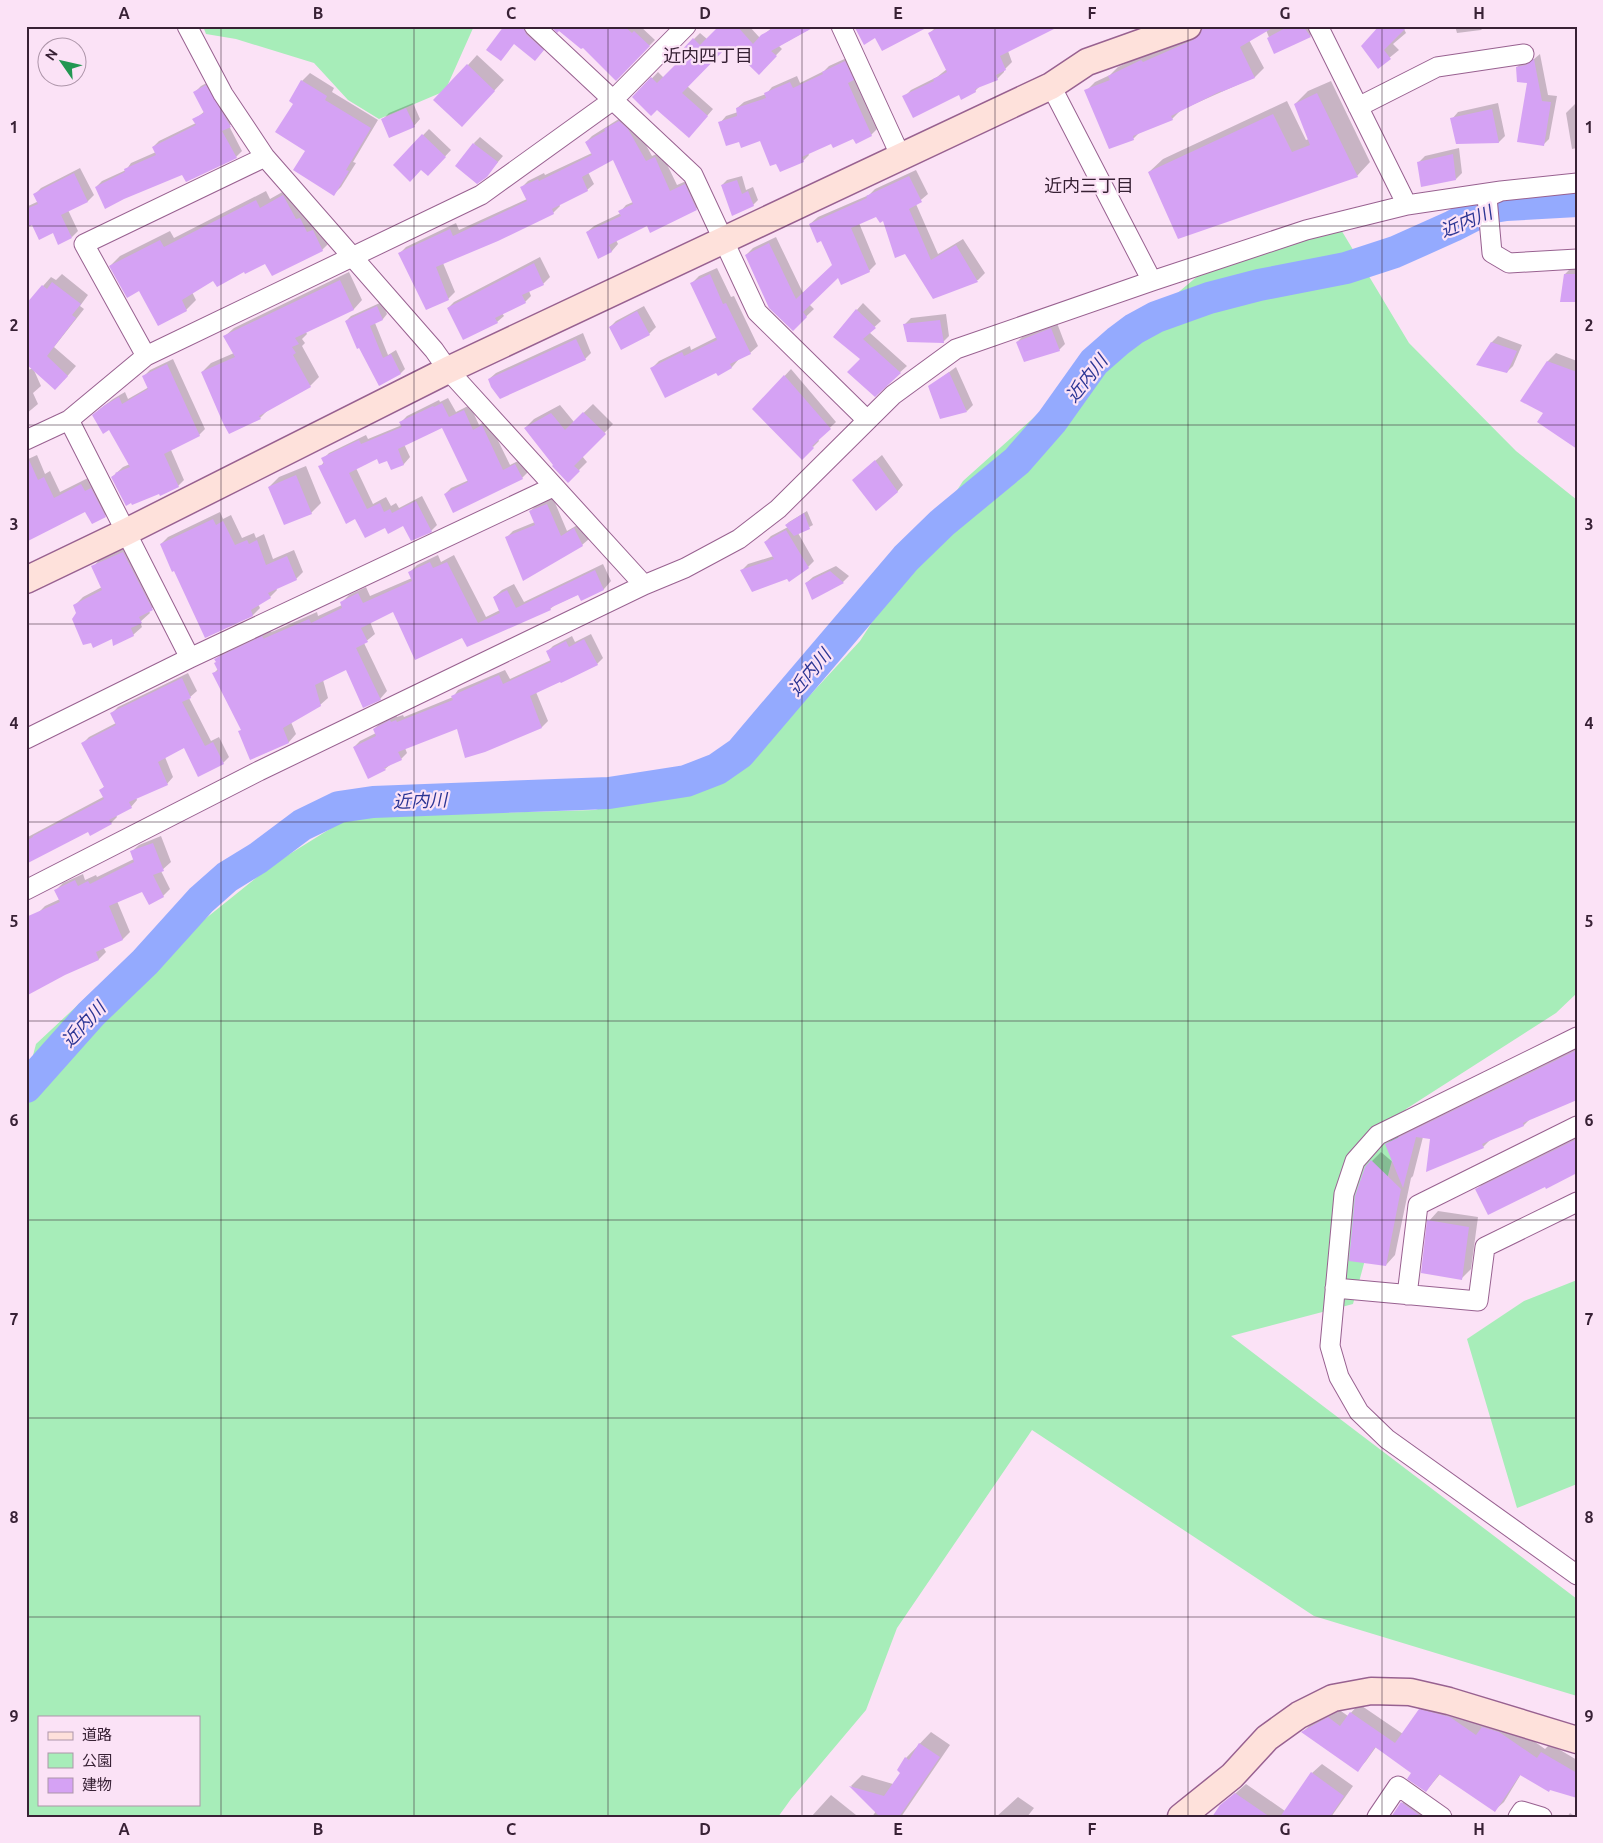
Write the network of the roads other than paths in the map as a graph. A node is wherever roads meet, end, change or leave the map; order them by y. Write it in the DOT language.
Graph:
graph roads {
  1 [pos="187,26"];
  2 [pos="534,26"];
  3 [pos="686,26"];
  4 [pos="841,26"];
  5 [pos="1188,26"];
  6 [pos="1318,26"];
  7 [pos="1524,54"];
  8 [pos="1051,86"];
  9 [pos="614,100"];
  10 [pos="1358,107"];
  11 [pos="266,157"];
  12 [pos="901,157"];
  13 [pos="1577,183"];
  14 [pos="1494,194"];
  15 [pos="1407,205"];
  16 [pos="722,240"];
  17 [pos="352,257"];
  18 [pos="1577,259"];
  19 [pos="1152,281"];
  20 [pos="146,356"];
  21 [pos="448,370"];
  22 [pos="69,420"];
  23 [pos="867,420"];
  24 [pos="26,440"];
  25 [pos="553,487"];
  26 [pos="126,532"];
  27 [pos="26,580"];
  28 [pos="644,585"];
  29 [pos="190,658"];
  30 [pos="26,739"];
  31 [pos="26,890"];
  32 [pos="1577,1037"];
  33 [pos="1577,1126"];
  34 [pos="1577,1202"];
  35 [pos="1335,1288"];
  36 [pos="1408,1294"];
  37 [pos="1577,1576"];
  38 [pos="1577,1740"];
  39 [pos="1181,1817"];
  40 [pos="1377,1817"];
  41 [pos="1442,1817"];
  42 [pos="1518,1817"];
  43 [pos="1542,1817"];
  1 -- 11 [label="street"];
  2 -- 9 [label="street"];
  3 -- 9 [label="street"];
  4 -- 12 [label="street"];
  5 -- 8 [label="street"];
  6 -- 10 [label="street"];
  7 -- 10 [label="street"];
  8 -- 12 [label="street"];
  8 -- 19 [label="street"];
  9 -- 16 [label="street"];
  9 -- 17 [label="street"];
  10 -- 15 [label="street"];
  11 -- 17 [label="street"];
  11 -- 20 [label="street"];
  12 -- 16 [label="street"];
  13 -- 14 [label="street"];
  14 -- 15 [label="street"];
  14 -- 18 [label="street"];
  15 -- 19 [label="street"];
  16 -- 21 [label="street"];
  16 -- 23 [label="street"];
  17 -- 20 [label="street"];
  17 -- 21 [label="street"];
  19 -- 23 [label="street"];
  20 -- 22 [label="street"];
  21 -- 25 [label="street"];
  21 -- 26 [label="street"];
  22 -- 24 [label="street"];
  22 -- 26 [label="street"];
  23 -- 28 [label="street"];
  25 -- 28 [label="street"];
  25 -- 29 [label="street"];
  26 -- 27 [label="street"];
  26 -- 29 [label="street"];
  28 -- 31 [label="street"];
  29 -- 30 [label="street"];
  32 -- 35 [label="street"];
  33 -- 36 [label="street"];
  34 -- 36 [label="street"];
  35 -- 36 [label="street"];
  35 -- 37 [label="street"];
  38 -- 39 [label="street"];
  40 -- 41 [label="street"];
  42 -- 43 [label="street"];
}
